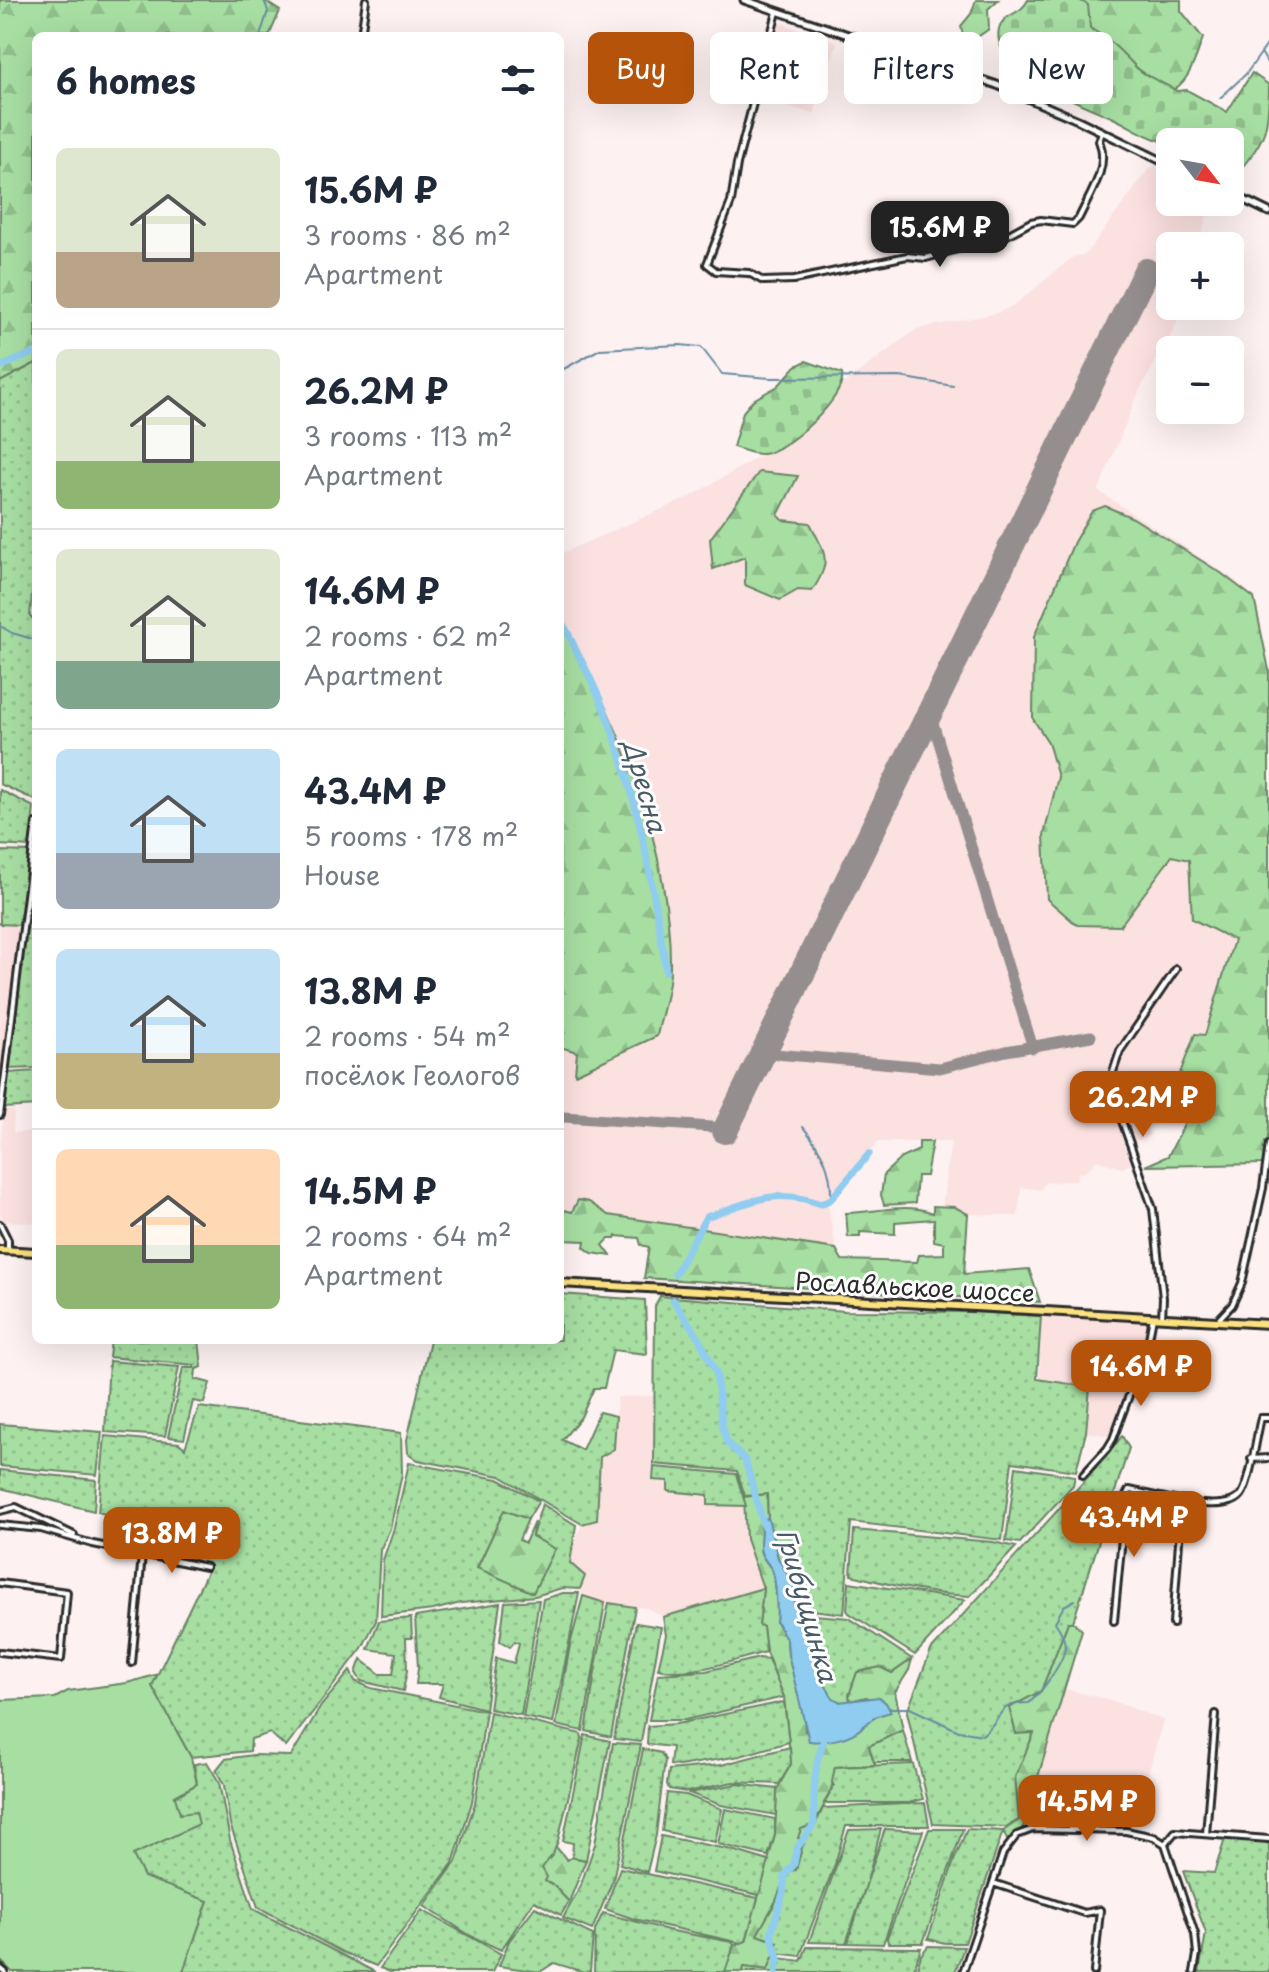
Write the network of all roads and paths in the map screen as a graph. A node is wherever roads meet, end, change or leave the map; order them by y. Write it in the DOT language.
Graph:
graph roads {
  1 [pos="366,0"];
  2 [pos="744,0"];
  3 [pos="777,11"];
  4 [pos="362,32"];
  5 [pos="1102,132"];
  6 [pos="1156,158"];
  7 [pos="1244,200"];
  8 [pos="1269,212"];
  9 [pos="32,855"];
  10 [pos="1176,969"];
  11 [pos="0,1115"];
  12 [pos="1269,1144"];
  13 [pos="1266,1188"];
  14 [pos="0,1224"];
  15 [pos="0,1250"];
  16 [pos="8,1250"];
  17 [pos="32,1252"];
  18 [pos="564,1283"];
  19 [pos="1153,1317"];
  20 [pos="1162,1318"];
  21 [pos="1218,1320"];
  22 [pos="1269,1324"];
  23 [pos="1269,1418"];
  24 [pos="1269,1458"];
  25 [pos="1251,1459"];
  26 [pos="1083,1475"];
  27 [pos="1182,1500"];
  28 [pos="0,1511"];
  29 [pos="0,1525"];
  30 [pos="86,1541"];
  31 [pos="142,1555"];
  32 [pos="206,1567"];
  33 [pos="0,1583"];
  34 [pos="1114,1621"];
  35 [pos="1173,1624"];
  36 [pos="0,1652"];
  37 [pos="132,1663"];
  38 [pos="1216,1714"];
  39 [pos="1206,1834"];
  40 [pos="1269,1839"];
  41 [pos="1165,1844"];
  42 [pos="993,1883"];
  43 [pos="0,1968"];
  44 [pos="5,1972"];
  45 [pos="963,1972"];
  46 [pos="1094,1972"];
  47 [pos="1194,1972"];
  1 -- 4 [label="street"];
  2 -- 3 [label="main road"];
  3 -- 5 [label="main road"];
  3 -- 5 [label="street"];
  5 -- 6 [label="main road"];
  7 -- 8 [label="main road"];
  9 -- 11 [label="street"];
  10 -- 20 [label="street"];
  12 -- 13 [label="street"];
  13 -- 21 [label="street"];
  14 -- 16 [label="street"];
  15 -- 16 [label="main road"];
  16 -- 17 [label="main road"];
  18 -- 19 [label="main road, Рославльское шоссе"];
  19 -- 20 [label="main road, Рославльское шоссе"];
  19 -- 26 [label="street"];
  20 -- 21 [label="main road, Рославльское шоссе"];
  21 -- 22 [label="main road, Рославльское шоссе"];
  23 -- 25 [label="street"];
  24 -- 25 [label="street"];
  25 -- 27 [label="street"];
  27 -- 34 [label="street"];
  27 -- 35 [label="street"];
  28 -- 30 [label="street"];
  29 -- 30 [label="street"];
  30 -- 31 [label="street"];
  31 -- 32 [label="street"];
  31 -- 37 [label="street"];
  33 -- 36 [label="street"];
  38 -- 39 [label="street"];
  39 -- 40 [label="street"];
  39 -- 41 [label="street"];
  41 -- 42 [label="street"];
  41 -- 47 [label="street"];
  42 -- 45 [label="street"];
  42 -- 46 [label="street"];
  43 -- 44 [label="street"];
}
